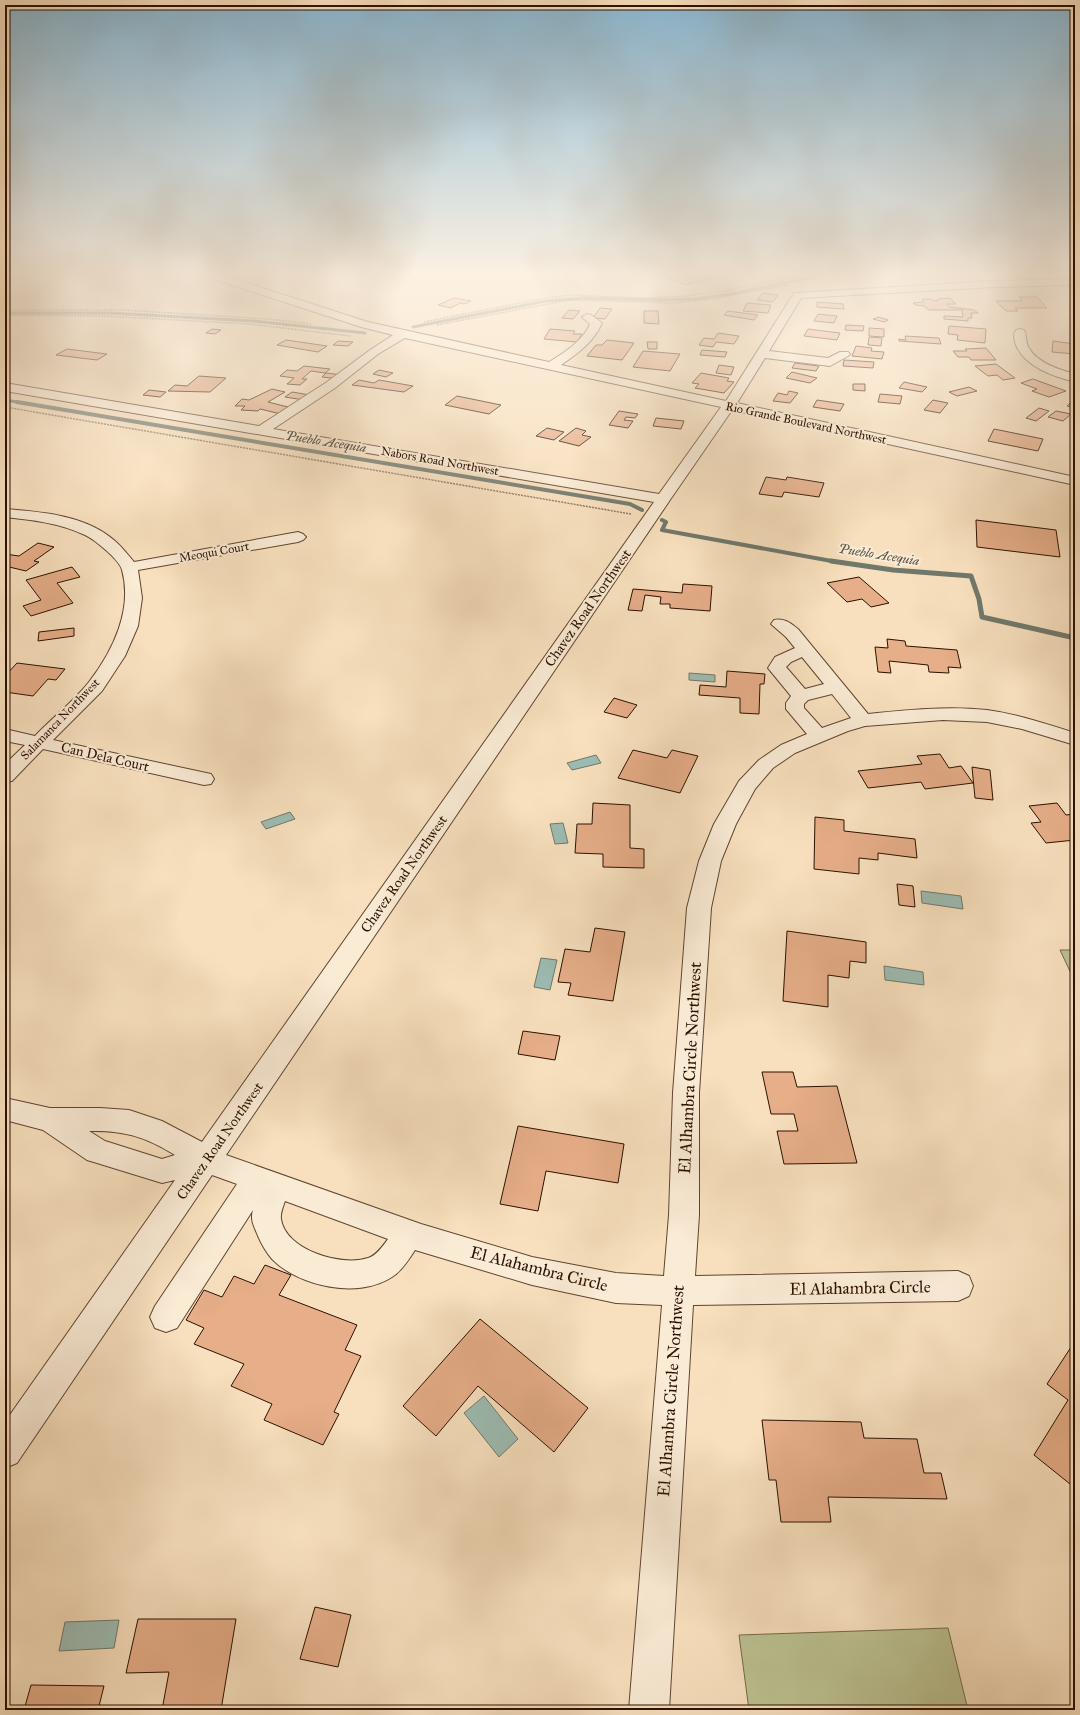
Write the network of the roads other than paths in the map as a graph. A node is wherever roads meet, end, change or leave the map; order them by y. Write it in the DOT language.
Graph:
graph roads {
  1 [pos="369,356"];
  2 [pos="501,356"];
  3 [pos="566,356"];
  4 [pos="761,356"];
  5 [pos="778,356"];
  6 [pos="841,356"];
  7 [pos="1029,356"];
  8 [pos="550,367"];
  9 [pos="1075,378"];
  10 [pos="5,387"];
  11 [pos="729,406"];
  12 [pos="261,431"];
  13 [pos="1075,481"];
  14 [pos="656,508"];
  15 [pos="5,513"];
  16 [pos="298,537"];
  17 [pos="130,567"];
  18 [pos="780,624"];
  19 [pos="806,650"];
  20 [pos="836,687"];
  21 [pos="801,696"];
  22 [pos="863,720"];
  23 [pos="5,736"];
  24 [pos="819,736"];
  25 [pos="1075,739"];
  26 [pos="40,742"];
  27 [pos="5,776"];
  28 [pos="204,779"];
  29 [pos="5,1109"];
  30 [pos="50,1120"];
  31 [pos="206,1160"];
  32 [pos="267,1182"];
  33 [pos="410,1234"];
  34 [pos="958,1286"];
  35 [pos="678,1291"];
  36 [pos="166,1317"];
  37 [pos="5,1451"];
  38 [pos="649,1710"];
  1 -- 12 [label="street"];
  2 -- 8 [label="street, Rio Grande Boulevard Northwest"];
  3 -- 8 [label="street"];
  4 -- 11 [label="street, Chavez Road Northwest"];
  5 -- 6 [label="street"];
  7 -- 9 [label="street"];
  8 -- 11 [label="street, Rio Grande Boulevard Northwest"];
  10 -- 12 [label="street, Nabors Road Northwest"];
  11 -- 13 [label="street, Rio Grande Boulevard Northwest"];
  11 -- 14 [label="street, Chavez Road Northwest"];
  12 -- 14 [label="street, Nabors Road Northwest"];
  14 -- 31 [label="street, Chavez Road Northwest"];
  15 -- 17 [label="street"];
  16 -- 17 [label="street, Meoqui Court"];
  17 -- 26 [label="street, Salamanca Northwest"];
  18 -- 19 [label="street"];
  19 -- 20 [label="street"];
  19 -- 21 [label="street"];
  20 -- 21 [label="street"];
  20 -- 22 [label="street"];
  21 -- 24 [label="street"];
  22 -- 24 [label="street, El Alhambra Circle Northwest"];
  22 -- 25 [label="street, El Alhambra Circle Northwest"];
  23 -- 26 [label="street, Can Dela Court"];
  24 -- 35 [label="street, El Alhambra Circle Northwest"];
  26 -- 27 [label="street, Salamanca Northwest"];
  26 -- 28 [label="street, Can Dela Court"];
  29 -- 30 [label="street"];
  30 -- 31 [label="street, El Alahambra Circle"];
  30 -- 31 [label="street"];
  31 -- 32 [label="street, El Alahambra Circle"];
  31 -- 37 [label="street, Chavez Road Northwest"];
  32 -- 33 [label="street, El Alahambra Circle"];
  32 -- 33 [label="street"];
  32 -- 36 [label="street"];
  33 -- 35 [label="street, El Alahambra Circle"];
  34 -- 35 [label="street, El Alahambra Circle"];
  35 -- 38 [label="street, El Alhambra Circle Northwest"];
}
